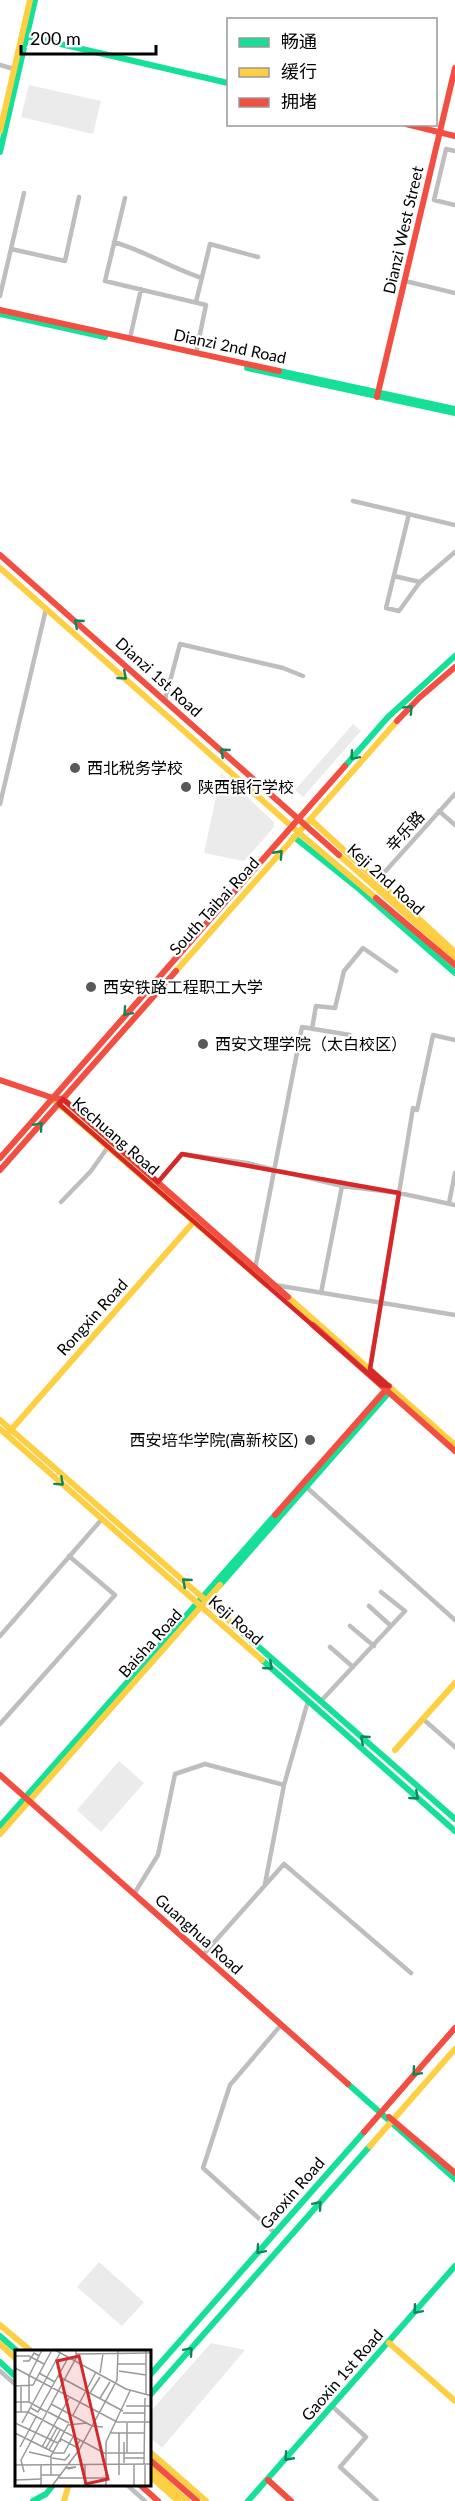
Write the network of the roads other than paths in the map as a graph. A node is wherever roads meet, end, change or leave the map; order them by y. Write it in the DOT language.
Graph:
graph roads {
  1 [pos="30,0"];
  2 [pos="35,0"];
  3 [pos="24,36"];
  4 [pos="0,65"];
  5 [pos="455,68"];
  6 [pos="14,69"];
  7 [pos="227,83"];
  8 [pos="414,126"];
  9 [pos="0,131"];
  10 [pos="440,132"];
  11 [pos="455,136"];
  12 [pos="455,151"];
  13 [pos="0,152"];
  14 [pos="24,193"];
  15 [pos="79,197"];
  16 [pos="125,198"];
  17 [pos="455,205"];
  18 [pos="114,242"];
  19 [pos="11,249"];
  20 [pos="258,257"];
  21 [pos="202,278"];
  22 [pos="405,281"];
  23 [pos="141,289"];
  24 [pos="455,293"];
  25 [pos="0,296"];
  26 [pos="196,302"];
  27 [pos="0,310"];
  28 [pos="0,314"];
  29 [pos="130,338"];
  30 [pos="195,352"];
  31 [pos="378,395"];
  32 [pos="455,411"];
  33 [pos="353,501"];
  34 [pos="409,514"];
  35 [pos="455,525"];
  36 [pos="455,552"];
  37 [pos="0,555"];
  38 [pos="8,562"];
  39 [pos="0,570"];
  40 [pos="394,576"];
  41 [pos="420,582"];
  42 [pos="46,609"];
  43 [pos="455,656"];
  44 [pos="455,667"];
  45 [pos="303,676"];
  46 [pos="165,700"];
  47 [pos="455,794"];
  48 [pos="0,804"];
  49 [pos="439,811"];
  50 [pos="300,819"];
  51 [pos="310,819"];
  52 [pos="292,825"];
  53 [pos="305,825"];
  54 [pos="455,825"];
  55 [pos="296,834"];
  56 [pos="374,883"];
  57 [pos="455,952"];
  58 [pos="455,958"];
  59 [pos="455,965"];
  60 [pos="396,971"];
  61 [pos="455,973"];
  62 [pos="312,1029"];
  63 [pos="350,1035"];
  64 [pos="455,1040"];
  65 [pos="0,1080"];
  66 [pos="53,1098"];
  67 [pos="61,1102"];
  68 [pos="108,1147"];
  69 [pos="0,1158"];
  70 [pos="275,1168"];
  71 [pos="0,1170"];
  72 [pos="455,1173"];
  73 [pos="158,1182"];
  74 [pos="342,1186"];
  75 [pos="399,1193"];
  76 [pos="61,1202"];
  77 [pos="448,1203"];
  78 [pos="455,1205"];
  79 [pos="196,1220"];
  80 [pos="255,1269"];
  81 [pos="272,1285"];
  82 [pos="321,1293"];
  83 [pos="382,1301"];
  84 [pos="455,1316"];
  85 [pos="370,1369"];
  86 [pos="389,1389"];
  87 [pos="0,1420"];
  88 [pos="0,1429"];
  89 [pos="9,1432"];
  90 [pos="455,1444"];
  91 [pos="455,1450"];
  92 [pos="304,1485"];
  93 [pos="102,1520"];
  94 [pos="69,1556"];
  95 [pos="381,1592"];
  96 [pos="205,1598"];
  97 [pos="199,1605"];
  98 [pos="369,1606"];
  99 [pos="455,1620"];
  100 [pos="350,1626"];
  101 [pos="391,1626"];
  102 [pos="0,1636"];
  103 [pos="374,1646"];
  104 [pos="330,1647"];
  105 [pos="353,1667"];
  106 [pos="455,1683"];
  107 [pos="308,1701"];
  108 [pos="321,1701"];
  109 [pos="423,1719"];
  110 [pos="0,1724"];
  111 [pos="455,1747"];
  112 [pos="395,1750"];
  113 [pos="0,1775"];
  114 [pos="284,1785"];
  115 [pos="27,1799"];
  116 [pos="455,1820"];
  117 [pos="0,1826"];
  118 [pos="455,1831"];
  119 [pos="0,1834"];
  120 [pos="264,1887"];
  121 [pos="134,1894"];
  122 [pos="202,1956"];
  123 [pos="411,1973"];
  124 [pos="281,2025"];
  125 [pos="455,2028"];
  126 [pos="455,2049"];
  127 [pos="381,2112"];
  128 [pos="391,2120"];
  129 [pos="455,2173"];
  130 [pos="455,2179"];
  131 [pos="275,2233"];
  132 [pos="455,2266"];
  133 [pos="0,2325"];
  134 [pos="0,2336"];
  135 [pos="389,2343"];
  136 [pos="0,2344"];
  137 [pos="16,2350"];
  138 [pos="30,2350"];
  139 [pos="15,2357"];
  140 [pos="0,2362"];
  141 [pos="0,2371"];
  142 [pos="152,2373"];
  143 [pos="15,2376"];
  144 [pos="15,2384"];
  145 [pos="152,2393"];
  146 [pos="455,2401"];
  147 [pos="333,2407"];
  148 [pos="152,2454"];
  149 [pos="152,2462"];
  150 [pos="152,2470"];
  151 [pos="152,2478"];
  152 [pos="268,2480"];
  153 [pos="52,2486"];
  154 [pos="68,2486"];
  155 [pos="128,2486"];
  156 [pos="141,2486"];
  157 [pos="152,2486"];
  158 [pos="33,2501"];
  159 [pos="64,2501"];
  160 [pos="145,2501"];
  161 [pos="158,2501"];
  162 [pos="170,2501"];
  163 [pos="178,2501"];
  164 [pos="188,2501"];
  165 [pos="197,2501"];
  166 [pos="206,2501"];
  167 [pos="248,2501"];
  168 [pos="291,2501"];
  169 [pos="377,2501"];
  1 -- 3 [label="main road"];
  2 -- 3 [label="main road"];
  3 -- 6 [label="main road"];
  3 -- 7 [label="main road"];
  3 -- 13 [label="main road"];
  4 -- 6 [label="street"];
  5 -- 10 [label="main road, Dianzi West Street"];
  6 -- 9 [label="main road"];
  8 -- 10 [label="main road"];
  10 -- 11 [label="main road"];
  10 -- 22 [label="main road, Dianzi West Street"];
  12 -- 17 [label="street"];
  14 -- 19 [label="street"];
  15 -- 19 [label="street"];
  16 -- 18 [label="street"];
  18 -- 21 [label="street"];
  18 -- 23 [label="street"];
  19 -- 25 [label="street"];
  20 -- 21 [label="street"];
  21 -- 26 [label="street"];
  22 -- 24 [label="street"];
  22 -- 31 [label="main road, Dianzi West Street"];
  23 -- 26 [label="street"];
  23 -- 29 [label="street"];
  26 -- 30 [label="street"];
  27 -- 29 [label="main road, Dianzi 2nd Road"];
  28 -- 31 [label="main road, Dianzi 2nd Road"];
  29 -- 30 [label="main road, Dianzi 2nd Road"];
  30 -- 31 [label="main road, Dianzi 2nd Road"];
  31 -- 32 [label="main road, Dianzi 2nd Road"];
  33 -- 34 [label="street"];
  34 -- 35 [label="street"];
  34 -- 40 [label="street"];
  36 -- 41 [label="street"];
  37 -- 38 [label="main road, Dianzi 1st Road"];
  38 -- 39 [label="main road"];
  46 -- 38 [label="main road, Dianzi 1st Road, one-way"];
  39 -- 42 [label="main road, Dianzi 1st Road"];
  40 -- 41 [label="street"];
  40 -- 41 [label="street"];
  42 -- 48 [label="street"];
  42 -- 52 [label="main road, Dianzi 1st Road, one-way"];
  43 -- 50 [label="main road, South Taibai Road, one-way"];
  51 -- 44 [label="main road, South Taibai Road, one-way"];
  45 -- 46 [label="street"];
  50 -- 46 [label="main road, Dianzi 1st Road, one-way"];
  47 -- 49 [label="street, 辛乐路"];
  49 -- 54 [label="street"];
  49 -- 56 [label="street, 辛乐路"];
  50 -- 52 [label="main road, South Taibai Road"];
  50 -- 53 [label="main road, Keji 2nd Road"];
  51 -- 53 [label="main road, South Taibai Road"];
  51 -- 56 [label="main road"];
  52 -- 55 [label="main road, Dianzi 1st Road"];
  52 -- 66 [label="main road, South Taibai Road, one-way"];
  53 -- 55 [label="main road, South Taibai Road"];
  53 -- 56 [label="main road, Keji 2nd Road"];
  55 -- 59 [label="main road, Keji 2nd Road"];
  55 -- 61 [label="main road"];
  67 -- 55 [label="main road, South Taibai Road, one-way"];
  56 -- 57 [label="main road"];
  56 -- 58 [label="main road, Keji 2nd Road"];
  60 -- 62 [label="street"];
  62 -- 63 [label="street"];
  62 -- 70 [label="street"];
  64 -- 75 [label="street"];
  65 -- 66 [label="main road, Kechuang Road"];
  66 -- 67 [label="main road, Kechuang Road"];
  66 -- 69 [label="main road, South Taibai Road"];
  67 -- 68 [label="main road, Kechuang Road"];
  71 -- 67 [label="main road, South Taibai Road, one-way"];
  67 -- 73 [label="main road, Kechuang Road"];
  68 -- 76 [label="street"];
  68 -- 79 [label="main road, Kechuang Road"];
  70 -- 73 [label="street"];
  70 -- 74 [label="street"];
  70 -- 80 [label="street"];
  72 -- 77 [label="street"];
  73 -- 79 [label="main road, Kechuang Road"];
  74 -- 75 [label="street"];
  74 -- 82 [label="street"];
  75 -- 77 [label="street"];
  75 -- 83 [label="street"];
  77 -- 78 [label="street"];
  79 -- 80 [label="main road, Kechuang Road"];
  79 -- 86 [label="main road, Kechuang Road"];
  79 -- 89 [label="main road, Rongxin Road"];
  80 -- 81 [label="main road, Kechuang Road"];
  81 -- 82 [label="street"];
  81 -- 85 [label="main road, Kechuang Road"];
  82 -- 83 [label="street"];
  83 -- 84 [label="street"];
  83 -- 85 [label="street"];
  85 -- 86 [label="main road, Kechuang Road"];
  86 -- 90 [label="main road, Kechuang Road"];
  86 -- 91 [label="main road, Kechuang Road"];
  86 -- 92 [label="main road, Baisha Road"];
  87 -- 89 [label="main road, Keji Road"];
  88 -- 89 [label="main road, Keji Road"];
  89 -- 93 [label="main road, Keji Road, one-way"];
  96 -- 89 [label="main road, Keji Road, one-way"];
  92 -- 96 [label="main road, Baisha Road"];
  92 -- 99 [label="street"];
  93 -- 94 [label="street"];
  93 -- 97 [label="main road, Keji Road"];
  94 -- 102 [label="street"];
  94 -- 110 [label="street"];
  95 -- 101 [label="street"];
  96 -- 97 [label="main road, Baisha Road"];
  96 -- 108 [label="main road, Keji Road"];
  97 -- 107 [label="main road, Keji Road, one-way"];
  97 -- 115 [label="main road, Baisha Road"];
  98 -- 101 [label="street"];
  100 -- 103 [label="street"];
  101 -- 103 [label="street"];
  103 -- 105 [label="street"];
  104 -- 105 [label="street"];
  105 -- 108 [label="street"];
  106 -- 109 [label="main road"];
  107 -- 114 [label="street"];
  107 -- 118 [label="main road, Keji Road, one-way"];
  116 -- 108 [label="main road, Keji Road, one-way"];
  109 -- 111 [label="street"];
  109 -- 112 [label="main road"];
  113 -- 115 [label="main road, Guanghua Road"];
  114 -- 120 [label="street"];
  114 -- 121 [label="street"];
  115 -- 117 [label="main road, Baisha Road"];
  115 -- 119 [label="main road, Baisha Road"];
  115 -- 121 [label="main road, Guanghua Road"];
  120 -- 122 [label="street"];
  120 -- 123 [label="street"];
  121 -- 122 [label="main road, Guanghua Road"];
  122 -- 124 [label="main road, Guanghua Road"];
  124 -- 127 [label="main road, Guanghua Road"];
  124 -- 131 [label="street"];
  125 -- 127 [label="main road, Gaoxin Road, one-way"];
  126 -- 128 [label="main road, Gaoxin Road"];
  127 -- 128 [label="main road, Guanghua Road"];
  127 -- 131 [label="main road, Gaoxin Road"];
  128 -- 129 [label="main road, Guanghua Road"];
  128 -- 130 [label="main road, Guanghua Road"];
  145 -- 128 [label="main road, Gaoxin Road, one-way"];
  131 -- 142 [label="main road, Gaoxin Road, one-way"];
  132 -- 135 [label="main road, Gaoxin 1st Road, one-way"];
  133 -- 138 [label="main road"];
  134 -- 137 [label="main road"];
  135 -- 146 [label="main road"];
  135 -- 147 [label="main road, Gaoxin 1st Road"];
  136 -- 139 [label="main road"];
  140 -- 143 [label="main road"];
  141 -- 144 [label="street"];
  147 -- 152 [label="main road, Gaoxin 1st Road, one-way"];
  147 -- 169 [label="street"];
  148 -- 166 [label="main road"];
  149 -- 165 [label="main road"];
  150 -- 164 [label="main road"];
  151 -- 163 [label="main road"];
  152 -- 167 [label="main road, Gaoxin 1st Road"];
  152 -- 168 [label="main road"];
  153 -- 158 [label="main road"];
  154 -- 159 [label="main road"];
  155 -- 160 [label="street"];
  156 -- 161 [label="main road"];
  157 -- 162 [label="main road"];
}
